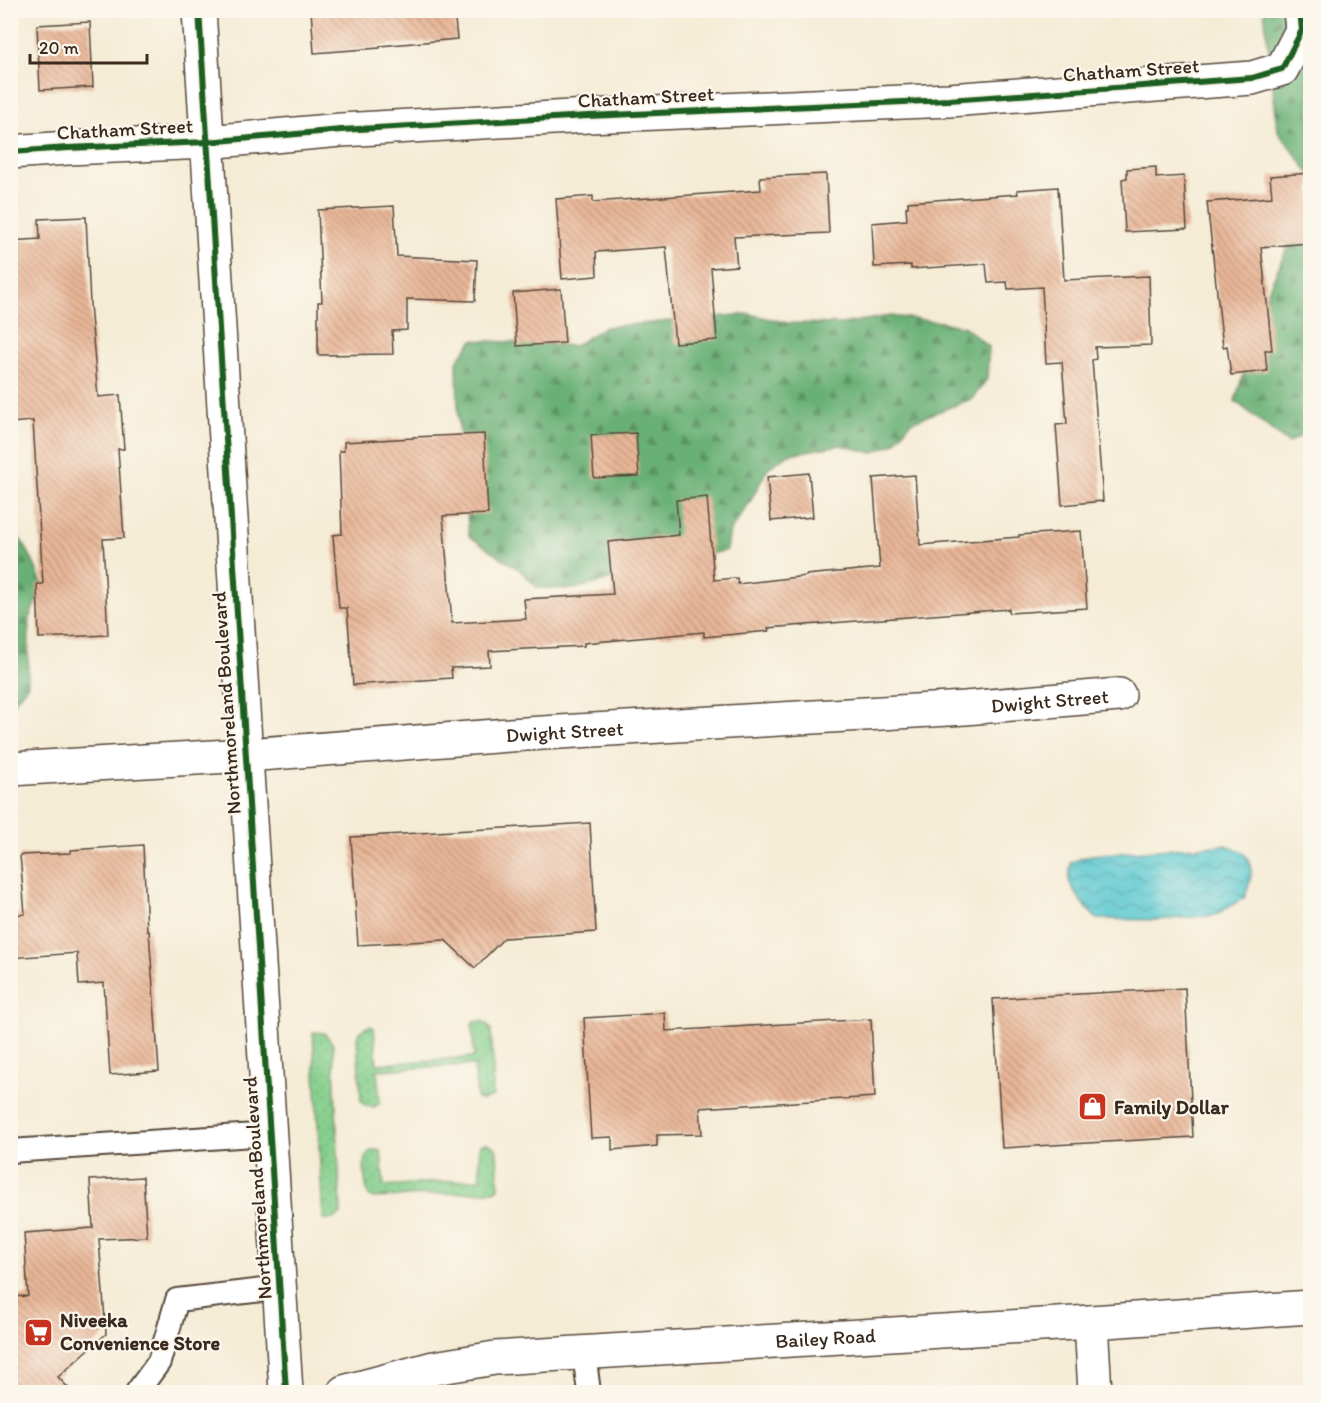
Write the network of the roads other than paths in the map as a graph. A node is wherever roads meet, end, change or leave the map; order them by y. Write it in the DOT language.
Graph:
graph roads {
  1 [pos="199,10"];
  2 [pos="1300,10"];
  3 [pos="207,142"];
  4 [pos="10,152"];
  5 [pos="1119,695"];
  6 [pos="246,755"];
  7 [pos="10,769"];
  8 [pos="270,1134"];
  9 [pos="10,1150"];
  10 [pos="280,1288"];
  11 [pos="1311,1307"];
  12 [pos="1091,1322"];
  13 [pos="584,1353"];
  14 [pos="137,1392"];
  15 [pos="286,1392"];
  16 [pos="344,1392"];
  17 [pos="589,1392"];
  18 [pos="1095,1392"];
  1 -- 3 [label="street, Northmoreland Boulevard"];
  2 -- 3 [label="street, Chatham Street"];
  3 -- 4 [label="street, Chatham Street"];
  3 -- 6 [label="street, Northmoreland Boulevard"];
  5 -- 6 [label="street, Dwight Street"];
  6 -- 7 [label="street, Dwight Street"];
  6 -- 8 [label="street, Northmoreland Boulevard"];
  8 -- 9 [label="lane"];
  8 -- 10 [label="street, Northmoreland Boulevard"];
  10 -- 14 [label="lane"];
  10 -- 15 [label="street, Northmoreland Boulevard"];
  11 -- 12 [label="street, Bailey Road"];
  12 -- 13 [label="street, Bailey Road"];
  12 -- 18 [label="street"];
  13 -- 16 [label="street, Bailey Road"];
  13 -- 17 [label="lane"];
}
